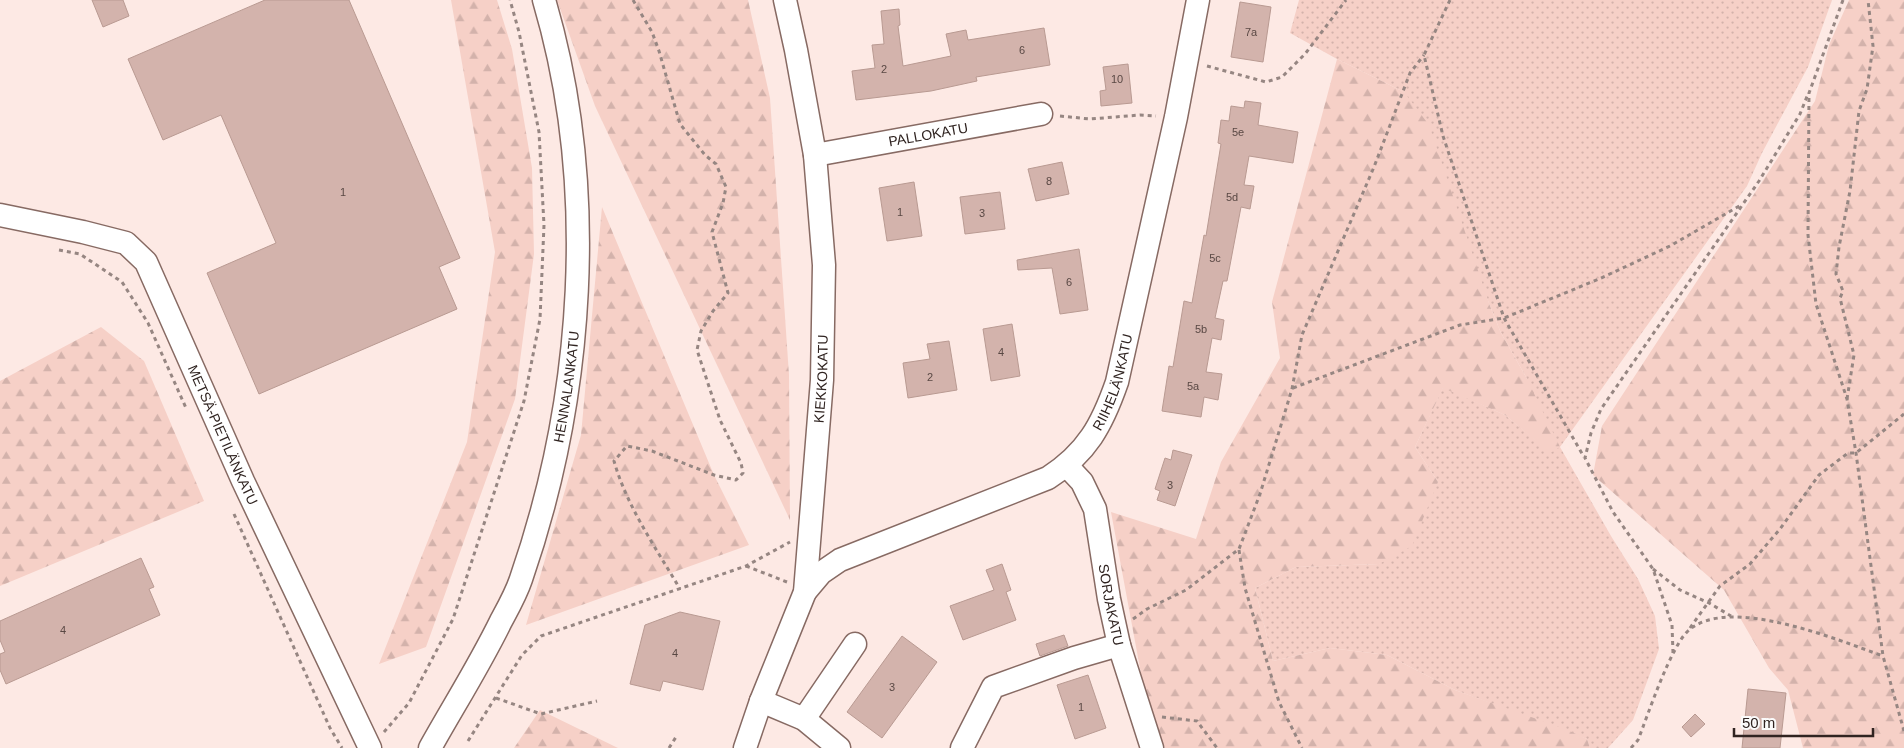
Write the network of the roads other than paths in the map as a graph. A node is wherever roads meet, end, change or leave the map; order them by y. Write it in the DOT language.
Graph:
graph roads {
  1 [pos="544,0"];
  2 [pos="785,0"];
  3 [pos="1198,0"];
  4 [pos="1041,114"];
  5 [pos="815,155"];
  6 [pos="0,215"];
  7 [pos="1067,466"];
  8 [pos="805,592"];
  9 [pos="1118,638"];
  10 [pos="855,644"];
  11 [pos="761,701"];
  12 [pos="804,719"];
  13 [pos="376,740"];
  14 [pos="430,748"];
  15 [pos="745,748"];
  16 [pos="839,748"];
  17 [pos="962,748"];
  18 [pos="1152,748"];
  1 -- 14 [label="street, HENNALANKATU"];
  2 -- 5 [label="street, KIEKKOKATU"];
  3 -- 7 [label="street, RIIHELÄNKATU"];
  4 -- 5 [label="street, PALLOKATU"];
  5 -- 8 [label="street, KIEKKOKATU"];
  6 -- 13 [label="street, METSÄ-PIETILÄNKATU"];
  7 -- 8 [label="street, RIIHELÄNKATU"];
  7 -- 9 [label="street, SORJAKATU"];
  8 -- 11 [label="street, KIEKKOKATU"];
  9 -- 17 [label="street"];
  9 -- 18 [label="street, SORJAKATU"];
  10 -- 12 [label="street"];
  11 -- 12 [label="street"];
  11 -- 15 [label="street, KIEKKOKATU"];
  12 -- 16 [label="street"];
}
